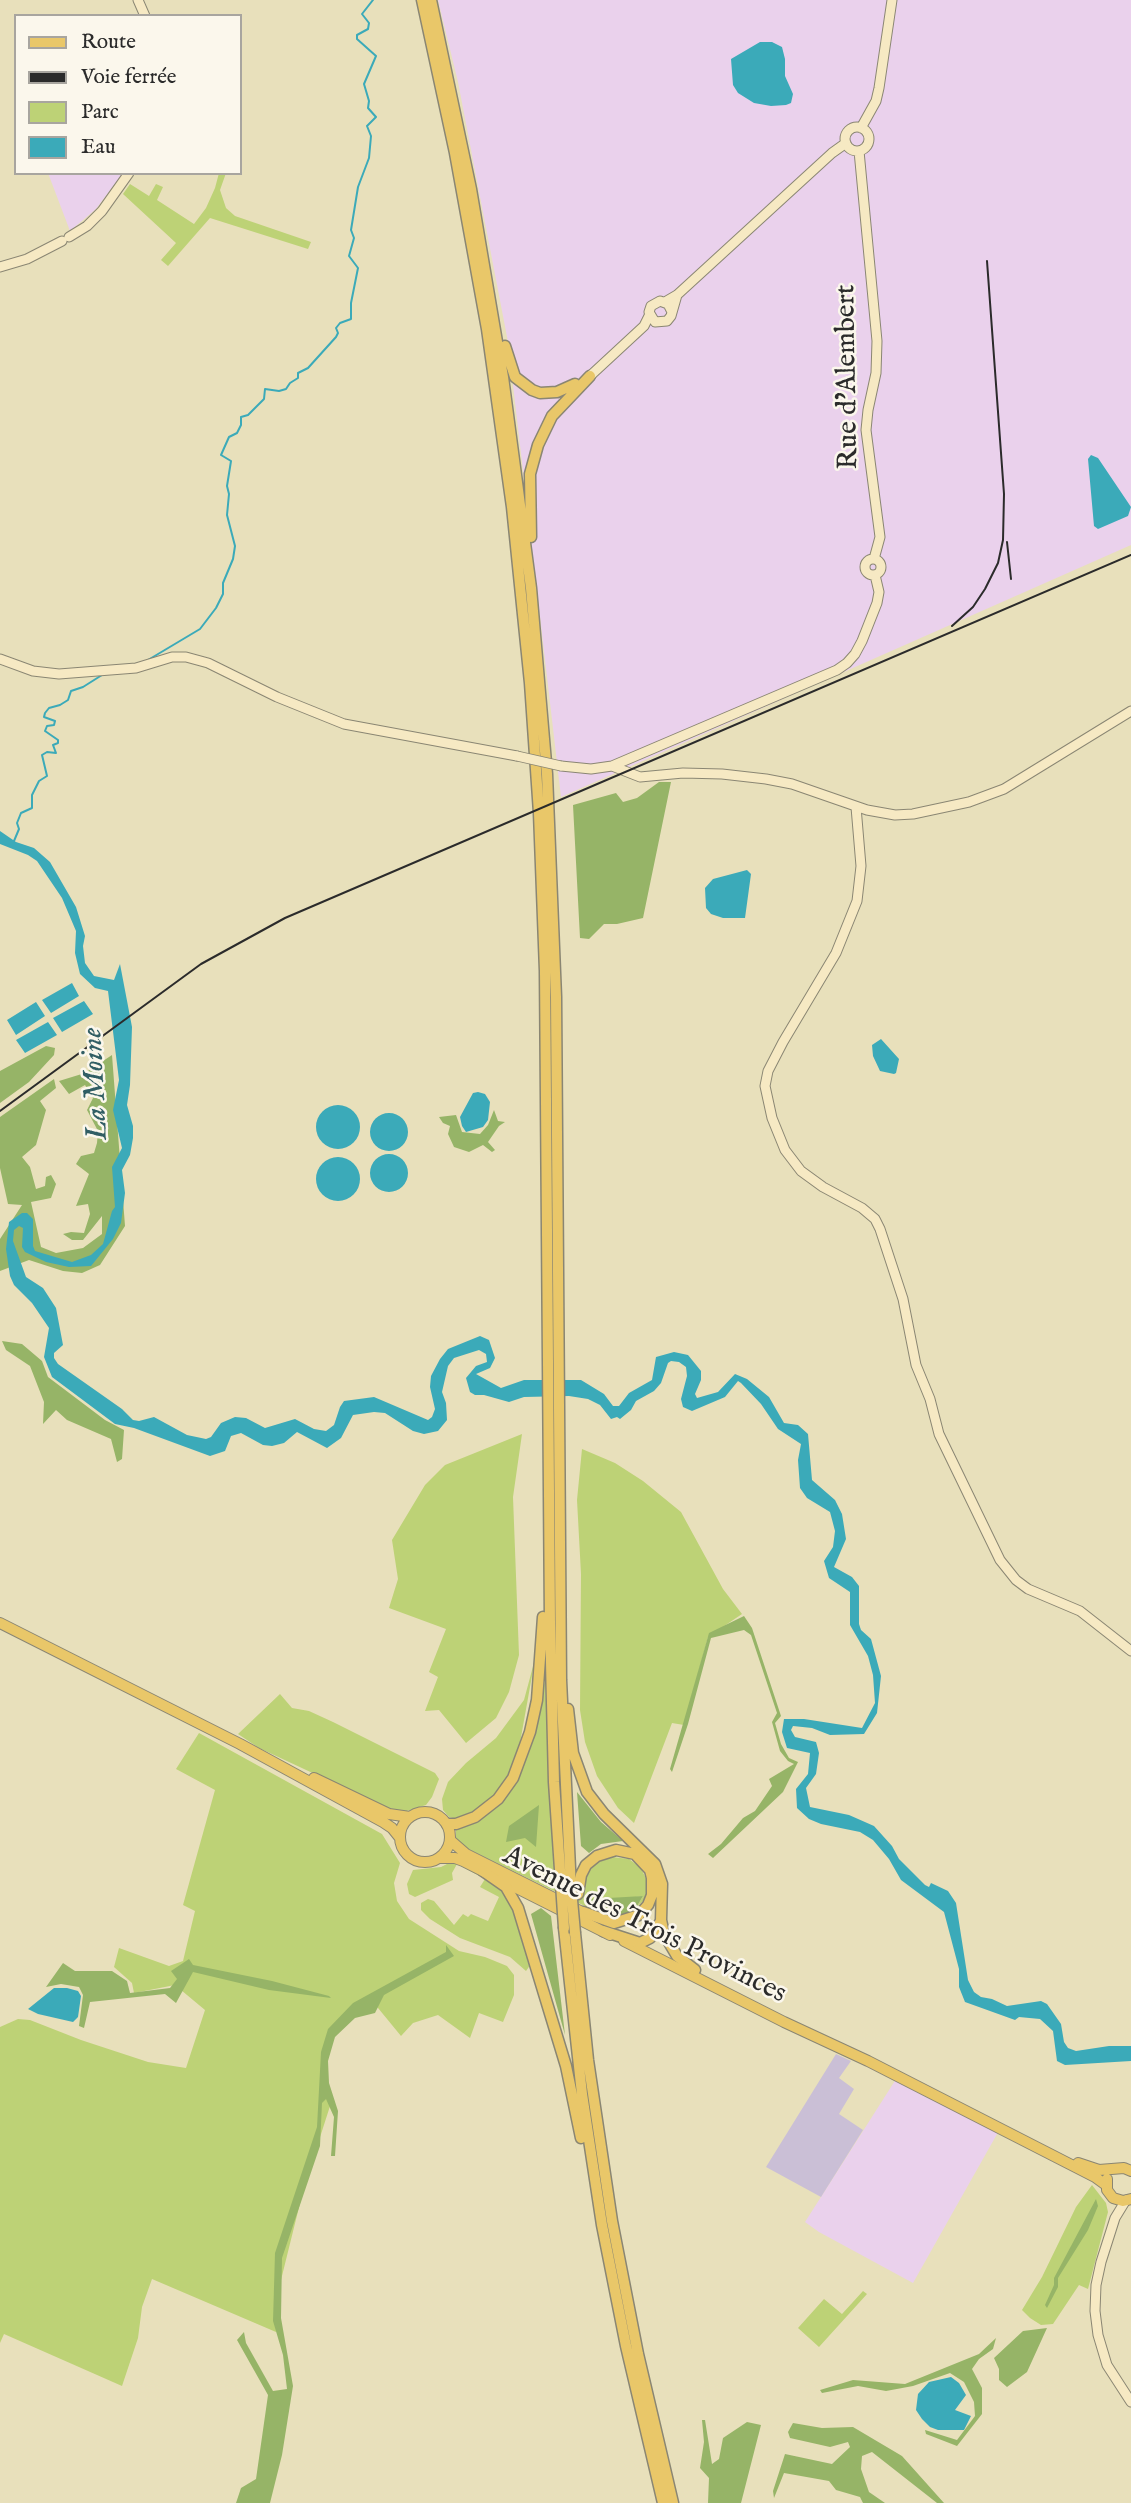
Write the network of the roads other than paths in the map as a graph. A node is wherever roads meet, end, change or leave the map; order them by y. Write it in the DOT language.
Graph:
graph roads {
  1 [pos="422,0"];
  2 [pos="431,0"];
  3 [pos="892,0"];
  4 [pos="861,128"];
  5 [pos="846,143"];
  6 [pos="859,151"];
  7 [pos="128,175"];
  8 [pos="0,267"];
  9 [pos="491,295"];
  10 [pos="668,306"];
  11 [pos="652,318"];
  12 [pos="590,376"];
  13 [pos="531,588"];
  14 [pos="0,659"];
  15 [pos="1131,711"];
  16 [pos="612,766"];
  17 [pos="856,807"];
  18 [pos="553,1375"];
  19 [pos="553,1399"];
  20 [pos="549,1584"];
  21 [pos="0,1623"];
  22 [pos="561,1624"];
  23 [pos="1131,1651"];
  24 [pos="240,1744"];
  25 [pos="410,1817"];
  26 [pos="446,1824"];
  27 [pos="400,1838"];
  28 [pos="450,1840"];
  29 [pos="440,1858"];
  30 [pos="483,1871"];
  31 [pos="570,1889"];
  32 [pos="583,1912"];
  33 [pos="661,1920"];
  34 [pos="573,1931"];
  35 [pos="603,1931"];
  36 [pos="640,1943"];
  37 [pos="695,1970"];
  38 [pos="727,1994"];
  39 [pos="787,2017"];
  40 [pos="827,2041"];
  41 [pos="1042,2149"];
  42 [pos="1114,2170"];
  43 [pos="1131,2171"];
  44 [pos="1106,2185"];
  45 [pos="1113,2198"];
  46 [pos="1129,2200"];
  47 [pos="600,2207"];
  48 [pos="1115,2218"];
  49 [pos="1131,2402"];
  50 [pos="663,2503"];
  51 [pos="673,2503"];
  1 -- 18 [label="highway"];
  2 -- 9 [label="highway"];
  3 -- 4 [label="street"];
  4 -- 5 [label="street"];
  4 -- 6 [label="street"];
  5 -- 6 [label="street"];
  5 -- 10 [label="street"];
  6 -- 16 [label="street, Rue d’Alembert"];
  7 -- 8 [label="street"];
  9 -- 12 [label="highway"];
  9 -- 13 [label="highway"];
  10 -- 11 [label="street"];
  10 -- 11 [label="street"];
  11 -- 12 [label="street"];
  12 -- 13 [label="highway"];
  13 -- 18 [label="highway"];
  14 -- 16 [label="street, bridge"];
  15 -- 17 [label="street"];
  16 -- 17 [label="street"];
  17 -- 23 [label="street"];
  18 -- 19 [label="highway"];
  19 -- 20 [label="highway"];
  19 -- 22 [label="highway"];
  20 -- 26 [label="highway"];
  20 -- 31 [label="highway"];
  21 -- 24 [label="main road"];
  22 -- 31 [label="highway"];
  22 -- 33 [label="highway"];
  24 -- 25 [label="main road"];
  24 -- 27 [label="main road"];
  25 -- 26 [label="main road"];
  25 -- 27 [label="main road"];
  26 -- 28 [label="main road"];
  27 -- 29 [label="main road"];
  28 -- 29 [label="main road"];
  28 -- 32 [label="main road, Avenue des Trois Provinces"];
  29 -- 30 [label="main road, Avenue des Trois Provinces"];
  30 -- 35 [label="main road, Avenue des Trois Provinces"];
  30 -- 47 [label="highway"];
  31 -- 32 [label="highway"];
  31 -- 34 [label="highway, bridge"];
  31 -- 34 [label="highway"];
  32 -- 36 [label="main road, Avenue des Trois Provinces"];
  33 -- 36 [label="highway"];
  33 -- 37 [label="highway"];
  34 -- 47 [label="highway"];
  34 -- 51 [label="highway"];
  35 -- 36 [label="highway"];
  35 -- 38 [label="main road, Avenue des Trois Provinces"];
  36 -- 37 [label="main road, Avenue des Trois Provinces"];
  37 -- 39 [label="main road, Avenue des Trois Provinces"];
  38 -- 39 [label="main road"];
  38 -- 40 [label="main road, Avenue des Trois Provinces"];
  39 -- 40 [label="main road, Avenue des Trois Provinces"];
  40 -- 41 [label="main road, Avenue des Trois Provinces"];
  41 -- 42 [label="main road, Avenue des Trois Provinces"];
  41 -- 44 [label="main road, Avenue des Trois Provinces"];
  42 -- 43 [label="main road, Avenue des Trois Provinces"];
  42 -- 44 [label="main road"];
  44 -- 45 [label="main road"];
  45 -- 46 [label="main road"];
  45 -- 48 [label="street"];
  46 -- 48 [label="street"];
  47 -- 50 [label="highway"];
  48 -- 49 [label="street"];
}
